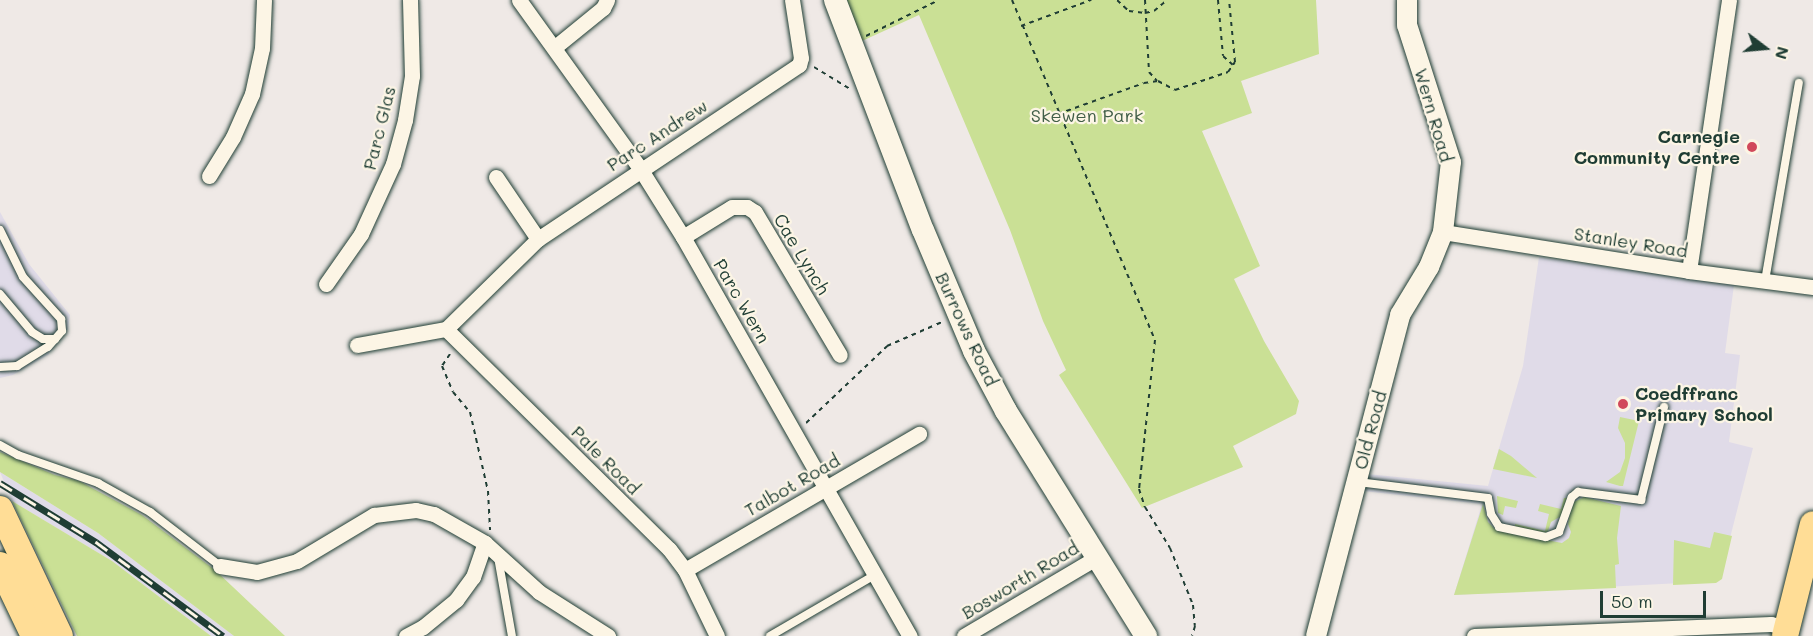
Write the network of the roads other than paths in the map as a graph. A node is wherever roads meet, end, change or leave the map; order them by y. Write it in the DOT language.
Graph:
graph roads {
  1 [pos="264,0"];
  2 [pos="410,0"];
  3 [pos="519,0"];
  4 [pos="607,0"];
  5 [pos="792,0"];
  6 [pos="835,0"];
  7 [pos="1407,0"];
  8 [pos="1729,0"];
  9 [pos="555,47"];
  10 [pos="1799,83"];
  11 [pos="641,170"];
  12 [pos="209,176"];
  13 [pos="496,177"];
  14 [pos="0,230"];
  15 [pos="1443,232"];
  16 [pos="683,237"];
  17 [pos="538,239"];
  18 [pos="1689,271"];
  19 [pos="1766,281"];
  20 [pos="326,284"];
  21 [pos="1813,287"];
  22 [pos="0,294"];
  23 [pos="446,329"];
  24 [pos="55,339"];
  25 [pos="357,345"];
  26 [pos="840,354"];
  27 [pos="0,367"];
  28 [pos="1664,407"];
  29 [pos="919,434"];
  30 [pos="0,445"];
  31 [pos="1356,482"];
  32 [pos="826,487"];
  33 [pos="3,516"];
  34 [pos="1813,524"];
  35 [pos="485,543"];
  36 [pos="498,553"];
  37 [pos="1096,558"];
  38 [pos="0,564"];
  39 [pos="220,567"];
  40 [pos="685,570"];
  41 [pos="874,575"];
  42 [pos="1786,632"];
  43 [pos="974,633"];
  44 [pos="34,636"];
  45 [pos="60,636"];
  46 [pos="406,636"];
  47 [pos="512,636"];
  48 [pos="608,636"];
  49 [pos="717,636"];
  50 [pos="770,636"];
  51 [pos="910,636"];
  52 [pos="1146,636"];
  53 [pos="1316,636"];
  54 [pos="1474,636"];
  1 -- 12 [label="street"];
  2 -- 20 [label="street, Parc Glas"];
  3 -- 9 [label="street, Parc Wern"];
  4 -- 9 [label="street"];
  5 -- 11 [label="street, Parc Andrew"];
  6 -- 37 [label="main road, Burrows Road"];
  7 -- 15 [label="street, Wern Road"];
  8 -- 18 [label="street"];
  9 -- 11 [label="street, Parc Wern"];
  10 -- 19 [label="lane"];
  11 -- 16 [label="street, Parc Wern"];
  11 -- 17 [label="street, Parc Andrew"];
  13 -- 17 [label="street"];
  14 -- 24 [label="lane"];
  15 -- 18 [label="street, Stanley Road"];
  15 -- 31 [label="street, Old Road"];
  16 -- 26 [label="street, Cae Lynch"];
  16 -- 32 [label="street, Parc Wern"];
  17 -- 23 [label="street"];
  18 -- 19 [label="street, Stanley Road"];
  19 -- 21 [label="street, Stanley Road"];
  22 -- 24 [label="lane"];
  23 -- 25 [label="street"];
  23 -- 40 [label="street, Pale Road"];
  24 -- 27 [label="lane"];
  28 -- 31 [label="lane"];
  29 -- 32 [label="street, Talbot Road"];
  30 -- 39 [label="lane"];
  31 -- 53 [label="street, Old Road"];
  32 -- 40 [label="street, Talbot Road"];
  32 -- 41 [label="street, Parc Wern"];
  33 -- 45 [label="main road"];
  34 -- 42 [label="main road"];
  35 -- 36 [label="street"];
  35 -- 39 [label="street"];
  35 -- 46 [label="street"];
  36 -- 47 [label="lane"];
  36 -- 48 [label="street"];
  37 -- 43 [label="street, Bosworth Road"];
  37 -- 52 [label="main road, Burrows Road"];
  38 -- 44 [label="main road"];
  40 -- 49 [label="street, Pale Road"];
  41 -- 50 [label="lane"];
  41 -- 51 [label="street, Parc Wern"];
  42 -- 54 [label="street"];
}
